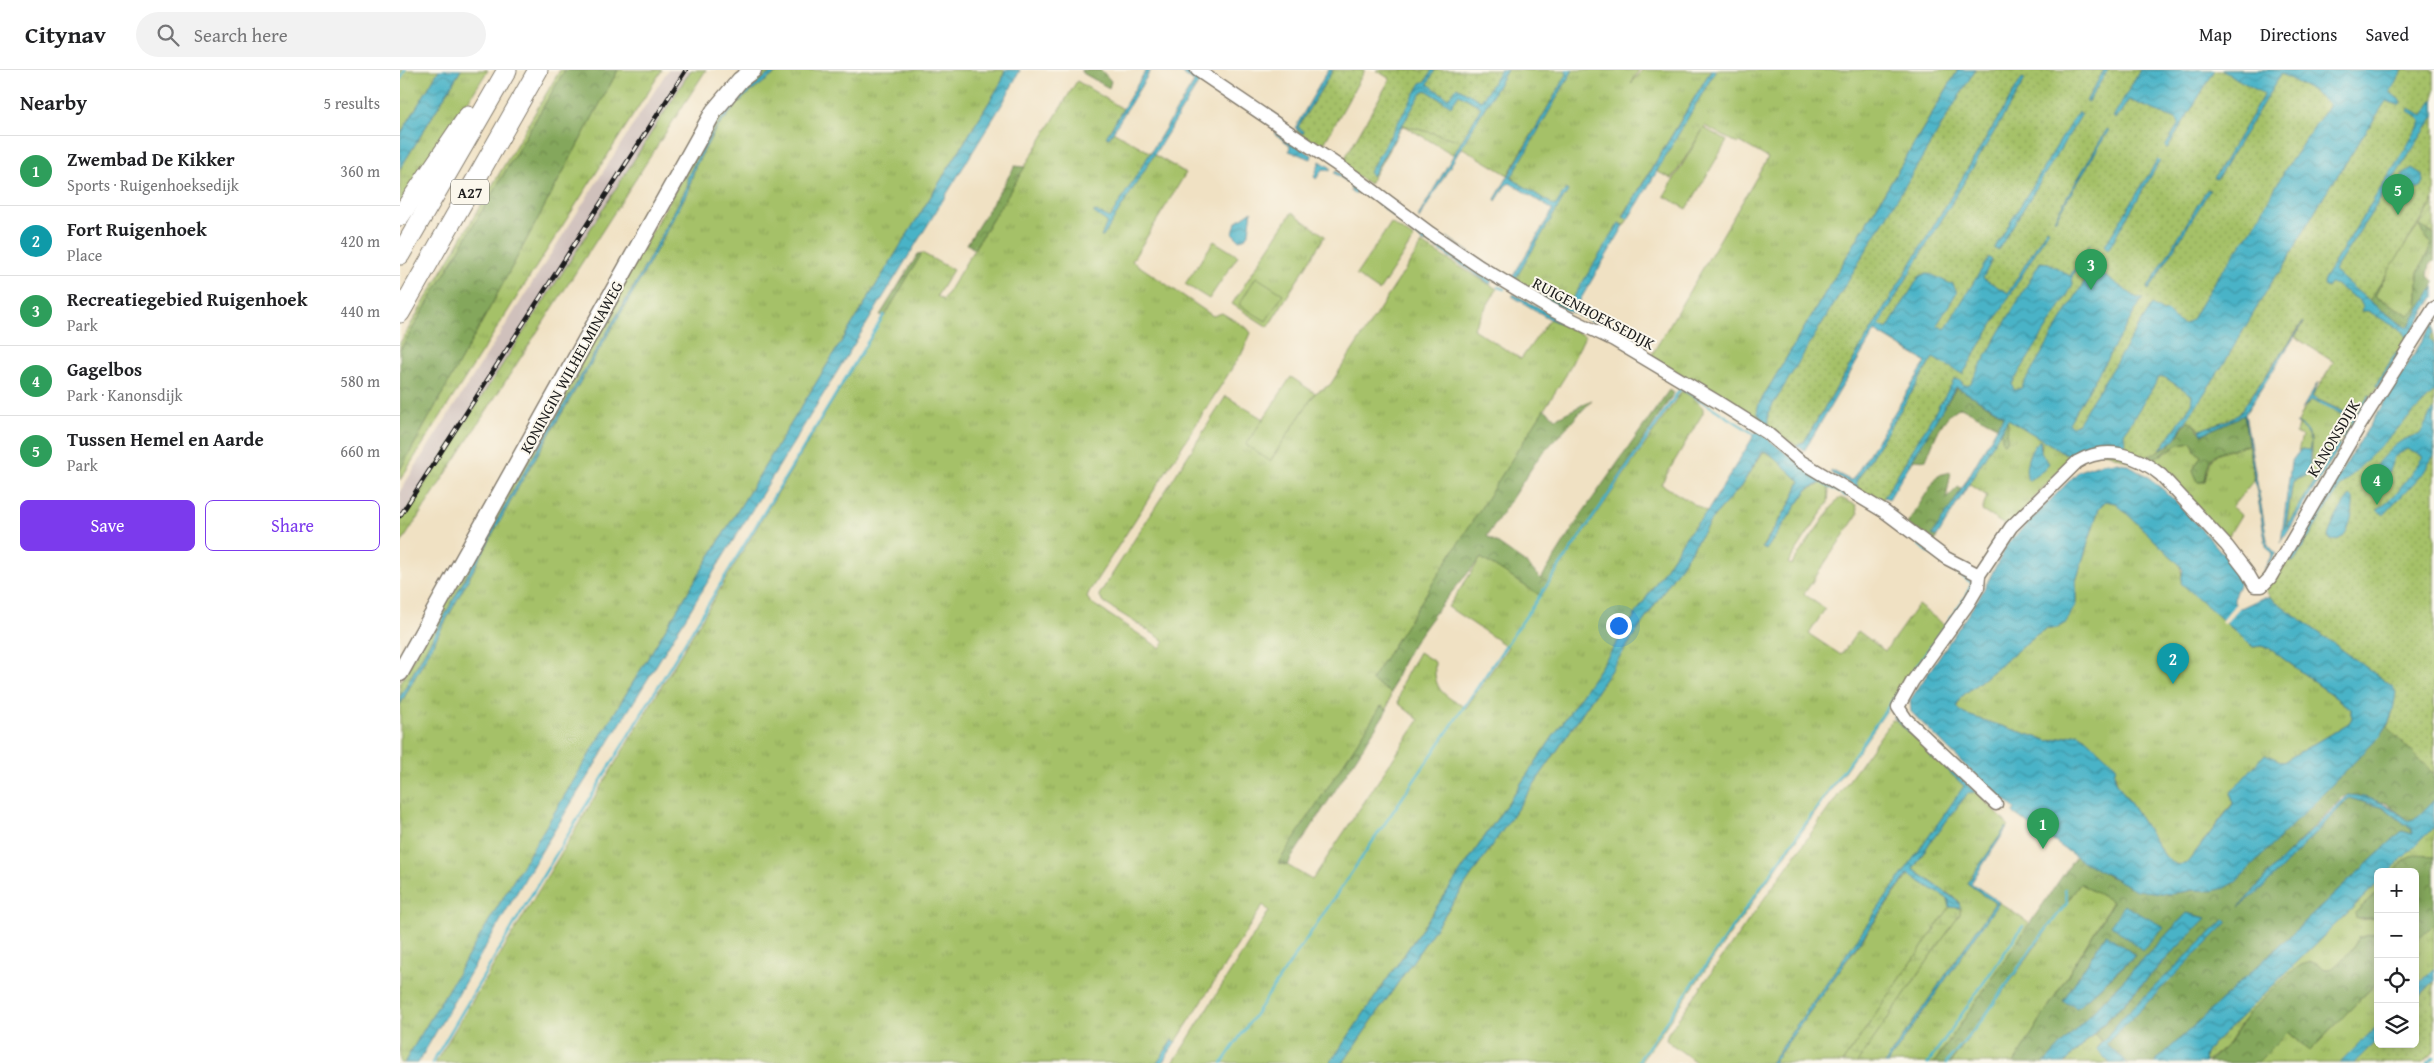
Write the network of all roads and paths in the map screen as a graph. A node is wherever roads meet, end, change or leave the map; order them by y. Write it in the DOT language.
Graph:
graph roads {
  1 [pos="507,70"];
  2 [pos="538,70"];
  3 [pos="754,70"];
  4 [pos="1197,70"];
  5 [pos="400,216"];
  6 [pos="400,255"];
  7 [pos="2434,308"];
  8 [pos="400,313"];
  9 [pos="1979,575"];
  10 [pos="400,673"];
  11 [pos="1996,804"];
  1 -- 5 [label="highway, A27"];
  1 -- 6 [label="highway, A27"];
  2 -- 8 [label="highway, A27"];
  3 -- 10 [label="main road, KONINGIN WILHELMINAWEG"];
  4 -- 9 [label="street, RUIGENHOEKSEDIJK"];
  7 -- 9 [label="street, KANONSDIJK"];
  9 -- 11 [label="street"];
}
